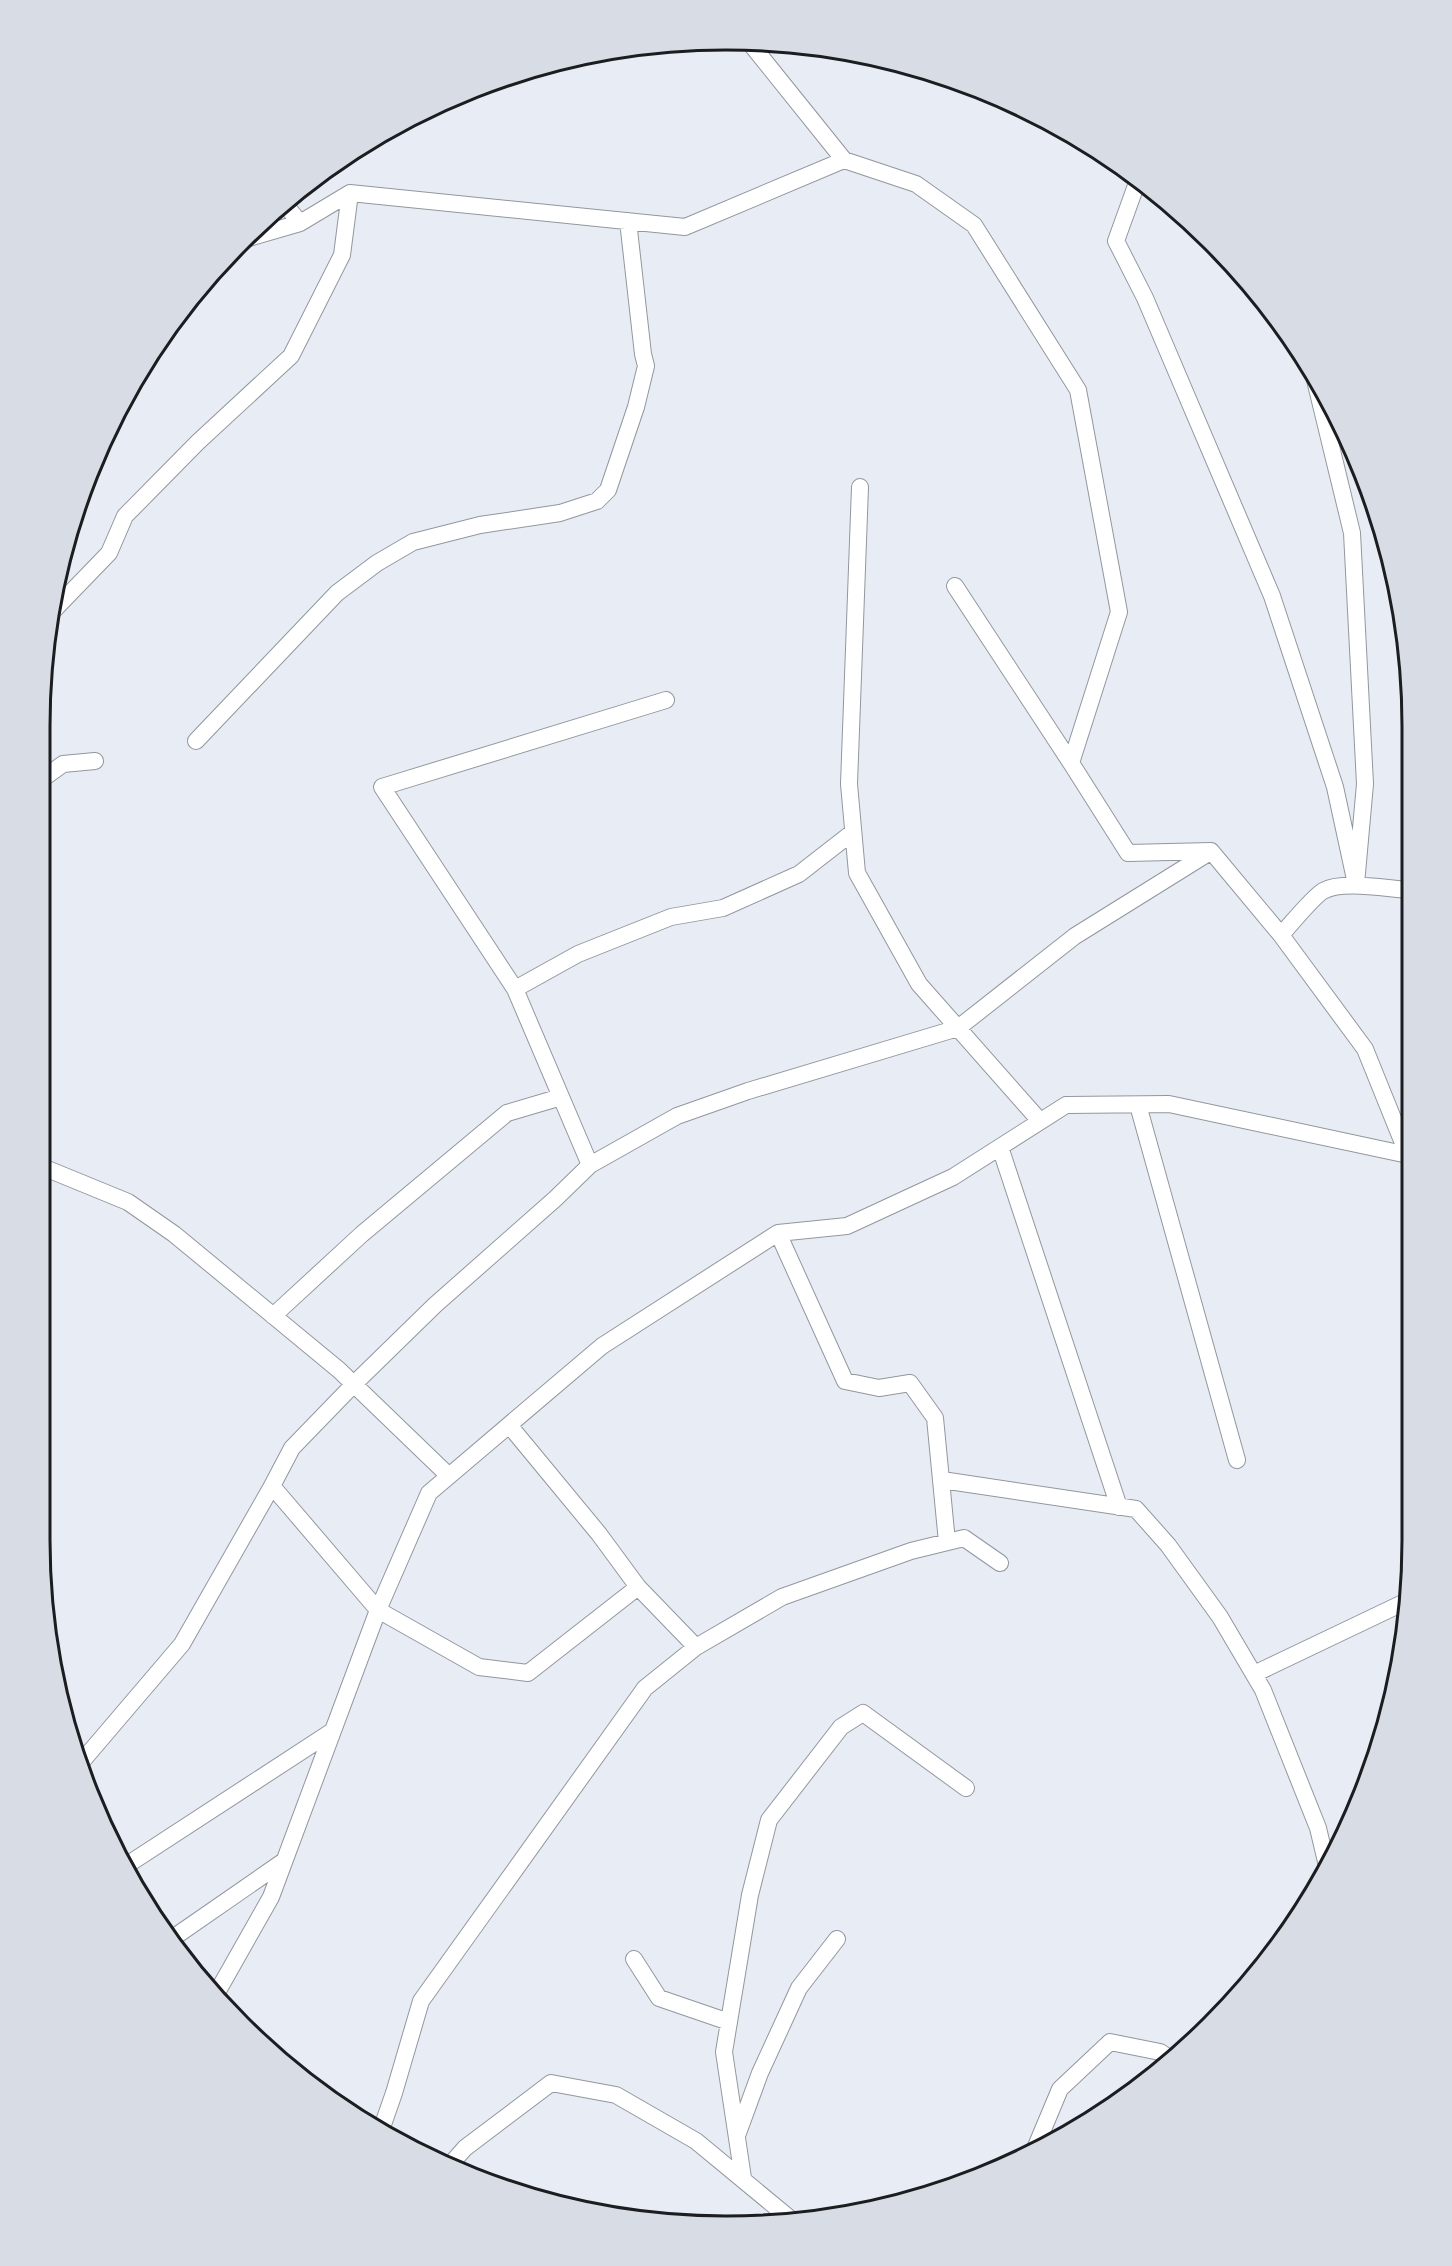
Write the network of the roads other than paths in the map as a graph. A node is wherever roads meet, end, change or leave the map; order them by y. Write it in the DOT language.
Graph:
graph roads {
  1 [pos="756,51"];
  2 [pos="844,160"];
  3 [pos="1135,187"];
  4 [pos="350,193"];
  5 [pos="289,209"];
  6 [pos="628,221"];
  7 [pos="300,223"];
  8 [pos="262,235"];
  9 [pos="1321,405"];
  10 [pos="860,487"];
  11 [pos="955,586"];
  12 [pos="61,603"];
  13 [pos="666,700"];
  14 [pos="196,741"];
  15 [pos="94,761"];
  16 [pos="1071,764"];
  17 [pos="50,773"];
  18 [pos="853,832"];
  19 [pos="1211,851"];
  20 [pos="1356,884"];
  21 [pos="1402,889"];
  22 [pos="1281,935"];
  23 [pos="515,988"];
  24 [pos="958,1028"];
  25 [pos="561,1097"];
  26 [pos="1138,1105"];
  27 [pos="1041,1121"];
  28 [pos="1402,1140"];
  29 [pos="1000,1147"];
  30 [pos="1402,1155"];
  31 [pos="590,1165"];
  32 [pos="50,1170"];
  33 [pos="778,1233"];
  34 [pos="273,1316"];
  35 [pos="354,1384"];
  36 [pos="509,1425"];
  37 [pos="1237,1460"];
  38 [pos="450,1476"];
  39 [pos="942,1480"];
  40 [pos="272,1486"];
  41 [pos="1119,1507"];
  42 [pos="947,1542"];
  43 [pos="1000,1563"];
  44 [pos="638,1587"];
  45 [pos="1399,1605"];
  46 [pos="378,1610"];
  47 [pos="696,1647"];
  48 [pos="1254,1674"];
  49 [pos="331,1732"];
  50 [pos="85,1758"];
  51 [pos="966,1788"];
  52 [pos="1324,1855"];
  53 [pos="284,1861"];
  54 [pos="131,1862"];
  55 [pos="177,1935"];
  56 [pos="837,1939"];
  57 [pos="634,1959"];
  58 [pos="219,1988"];
  59 [pos="729,2022"];
  60 [pos="1165,2055"];
  61 [pos="383,2123"];
  62 [pos="737,2137"];
  63 [pos="1039,2140"];
  64 [pos="455,2160"];
  65 [pos="743,2178"];
  66 [pos="784,2214"];
  1 -- 2 [label="street"];
  2 -- 6 [label="street"];
  2 -- 16 [label="street"];
  3 -- 20 [label="street"];
  4 -- 6 [label="street"];
  4 -- 7 [label="street"];
  4 -- 12 [label="street"];
  5 -- 7 [label="street"];
  6 -- 14 [label="street"];
  7 -- 8 [label="street"];
  9 -- 20 [label="street"];
  10 -- 18 [label="street"];
  11 -- 16 [label="street"];
  13 -- 23 [label="street"];
  15 -- 17 [label="street"];
  16 -- 19 [label="street"];
  18 -- 23 [label="street"];
  18 -- 24 [label="street"];
  19 -- 22 [label="street"];
  19 -- 24 [label="street"];
  20 -- 21 [label="street"];
  20 -- 22 [label="street"];
  22 -- 28 [label="street"];
  23 -- 25 [label="street"];
  24 -- 27 [label="street"];
  24 -- 31 [label="street"];
  25 -- 31 [label="street"];
  25 -- 34 [label="street"];
  26 -- 27 [label="street"];
  26 -- 30 [label="street"];
  26 -- 37 [label="street"];
  27 -- 29 [label="street"];
  29 -- 33 [label="street"];
  29 -- 41 [label="street"];
  31 -- 35 [label="street"];
  32 -- 34 [label="street"];
  33 -- 36 [label="street"];
  33 -- 39 [label="street"];
  34 -- 35 [label="street"];
  35 -- 38 [label="street"];
  35 -- 40 [label="street"];
  36 -- 38 [label="street"];
  36 -- 44 [label="street"];
  38 -- 46 [label="street"];
  39 -- 41 [label="street"];
  39 -- 42 [label="street"];
  40 -- 46 [label="street"];
  40 -- 50 [label="street"];
  41 -- 48 [label="street"];
  42 -- 43 [label="street"];
  42 -- 47 [label="street"];
  44 -- 46 [label="street"];
  44 -- 47 [label="street"];
  45 -- 48 [label="street"];
  46 -- 49 [label="street"];
  47 -- 61 [label="street"];
  48 -- 52 [label="street"];
  49 -- 53 [label="street"];
  49 -- 54 [label="street"];
  51 -- 59 [label="street"];
  53 -- 55 [label="street"];
  53 -- 58 [label="street"];
  56 -- 62 [label="street"];
  57 -- 59 [label="street"];
  59 -- 62 [label="street"];
  60 -- 63 [label="street"];
  62 -- 65 [label="street"];
  64 -- 65 [label="street"];
  65 -- 66 [label="street"];
}
